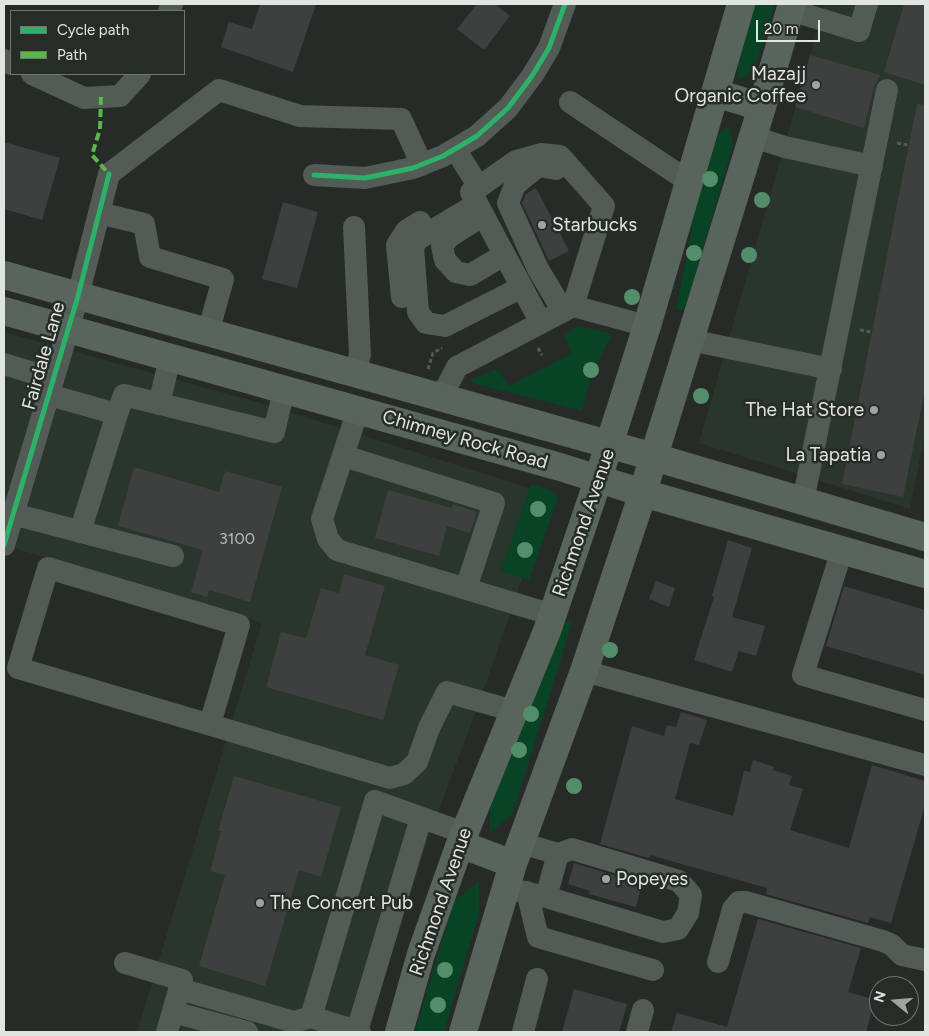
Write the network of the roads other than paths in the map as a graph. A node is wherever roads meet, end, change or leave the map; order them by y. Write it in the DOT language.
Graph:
graph roads {
  1 [pos="565,4"];
  2 [pos="741,4"];
  3 [pos="868,4"];
  4 [pos="791,7"];
  5 [pos="34,75"];
  6 [pos="139,75"];
  7 [pos="887,90"];
  8 [pos="714,93"];
  9 [pos="570,102"];
  10 [pos="762,107"];
  11 [pos="753,137"];
  12 [pos="455,149"];
  13 [pos="422,164"];
  14 [pos="872,166"];
  15 [pos="574,172"];
  16 [pos="314,175"];
  17 [pos="688,182"];
  18 [pos="477,200"];
  19 [pos="99,213"];
  20 [pos="354,226"];
  21 [pos="504,255"];
  22 [pos="4,275"];
  23 [pos="522,287"];
  24 [pos="78,296"];
  25 [pos="568,309"];
  26 [pos="4,310"];
  27 [pos="541,323"];
  28 [pos="647,326"];
  29 [pos="68,329"];
  30 [pos="208,333"];
  31 [pos="690,340"];
  32 [pos="170,358"];
  33 [pos="4,364"];
  34 [pos="830,369"];
  35 [pos="354,374"];
  36 [pos="51,387"];
  37 [pos="284,390"];
  38 [pos="441,398"];
  39 [pos="159,404"];
  40 [pos="358,410"];
  41 [pos="117,414"];
  42 [pos="610,446"];
  43 [pos="344,456"];
  44 [pos="654,458"];
  45 [pos="598,479"];
  46 [pos="643,493"];
  47 [pos="804,501"];
  48 [pos="13,514"];
  49 [pos="80,532"];
  50 [pos="793,536"];
  51 [pos="925,537"];
  52 [pos="4,545"];
  53 [pos="842,550"];
  54 [pos="172,556"];
  55 [pos="925,574"];
  56 [pos="466,588"];
  57 [pos="553,615"];
  58 [pos="584,671"];
  59 [pos="925,710"];
  60 [pos="514,711"];
  61 [pos="210,724"];
  62 [pos="925,765"];
  63 [pos="420,818"];
  64 [pos="462,838"];
  65 [pos="558,854"];
  66 [pos="523,877"];
  67 [pos="925,960"];
  68 [pos="718,962"];
  69 [pos="125,963"];
  70 [pos="653,970"];
  71 [pos="537,980"];
  72 [pos="180,989"];
  73 [pos="643,1010"];
  74 [pos="311,1017"];
  75 [pos="170,1022"];
  76 [pos="247,1032"];
  77 [pos="359,1032"];
  78 [pos="398,1032"];
  79 [pos="463,1032"];
  80 [pos="523,1032"];
  81 [pos="637,1032"];
  1 -- 12 [label="street"];
  2 -- 8 [label="main road, Richmond Avenue"];
  3 -- 4 [label="street"];
  4 -- 10 [label="main road"];
  5 -- 6 [label="street"];
  7 -- 14 [label="street"];
  8 -- 10 [label="main road"];
  8 -- 17 [label="main road, Richmond Avenue"];
  9 -- 17 [label="street"];
  10 -- 11 [label="main road"];
  11 -- 14 [label="street"];
  11 -- 31 [label="main road"];
  12 -- 13 [label="street"];
  12 -- 18 [label="street"];
  13 -- 16 [label="street"];
  13 -- 19 [label="street, Fairdale Lane"];
  14 -- 34 [label="street"];
  15 -- 18 [label="street"];
  15 -- 25 [label="street"];
  15 -- 25 [label="street"];
  17 -- 28 [label="main road, Richmond Avenue"];
  18 -- 21 [label="street"];
  18 -- 21 [label="street"];
  18 -- 23 [label="street"];
  19 -- 24 [label="street, Fairdale Lane"];
  19 -- 30 [label="street"];
  20 -- 35 [label="street"];
  21 -- 23 [label="street"];
  22 -- 24 [label="main road, Chimney Rock Road"];
  23 -- 27 [label="street"];
  24 -- 29 [label="street, Fairdale Lane"];
  24 -- 30 [label="main road, Chimney Rock Road"];
  25 -- 27 [label="street"];
  25 -- 28 [label="street"];
  26 -- 29 [label="main road, Chimney Rock Road"];
  27 -- 38 [label="street"];
  28 -- 42 [label="main road, Richmond Avenue"];
  29 -- 32 [label="main road, Chimney Rock Road"];
  29 -- 36 [label="street, Fairdale Lane"];
  30 -- 35 [label="main road, Chimney Rock Road"];
  31 -- 34 [label="street"];
  31 -- 44 [label="main road"];
  32 -- 37 [label="main road, Chimney Rock Road"];
  32 -- 39 [label="street"];
  33 -- 36 [label="street"];
  34 -- 47 [label="street"];
  35 -- 38 [label="main road, Chimney Rock Road"];
  36 -- 41 [label="street"];
  36 -- 48 [label="street, Fairdale Lane"];
  37 -- 39 [label="street"];
  37 -- 40 [label="main road, Chimney Rock Road"];
  38 -- 42 [label="main road, Chimney Rock Road"];
  39 -- 41 [label="street"];
  40 -- 43 [label="street"];
  40 -- 45 [label="main road, Chimney Rock Road"];
  41 -- 49 [label="street"];
  42 -- 44 [label="main road, Chimney Rock Road"];
  42 -- 45 [label="main road, Richmond Avenue"];
  43 -- 56 [label="street"];
  43 -- 56 [label="street"];
  44 -- 46 [label="main road"];
  44 -- 47 [label="main road, Chimney Rock Road"];
  45 -- 46 [label="main road, Chimney Rock Road"];
  45 -- 57 [label="main road, Richmond Avenue"];
  46 -- 50 [label="main road, Chimney Rock Road"];
  46 -- 58 [label="main road"];
  47 -- 50 [label="main road"];
  47 -- 51 [label="main road, Chimney Rock Road"];
  48 -- 49 [label="street"];
  48 -- 52 [label="street, Fairdale Lane"];
  49 -- 54 [label="street"];
  50 -- 53 [label="main road, Chimney Rock Road"];
  53 -- 55 [label="main road, Chimney Rock Road"];
  53 -- 59 [label="street"];
  56 -- 57 [label="street"];
  57 -- 60 [label="main road, Richmond Avenue"];
  58 -- 62 [label="street"];
  58 -- 66 [label="main road"];
  60 -- 61 [label="street"];
  60 -- 64 [label="main road, Richmond Avenue"];
  61 -- 61 [label="street"];
  63 -- 64 [label="street"];
  63 -- 74 [label="street"];
  63 -- 77 [label="street"];
  64 -- 66 [label="main road"];
  64 -- 78 [label="main road, Richmond Avenue"];
  65 -- 66 [label="street"];
  65 -- 66 [label="street"];
  65 -- 66 [label="street"];
  66 -- 70 [label="street"];
  66 -- 79 [label="main road"];
  67 -- 68 [label="street"];
  69 -- 72 [label="street"];
  71 -- 80 [label="street"];
  72 -- 74 [label="street"];
  72 -- 75 [label="street"];
  73 -- 81 [label="street"];
  74 -- 77 [label="street"];
  75 -- 76 [label="street"];
}
